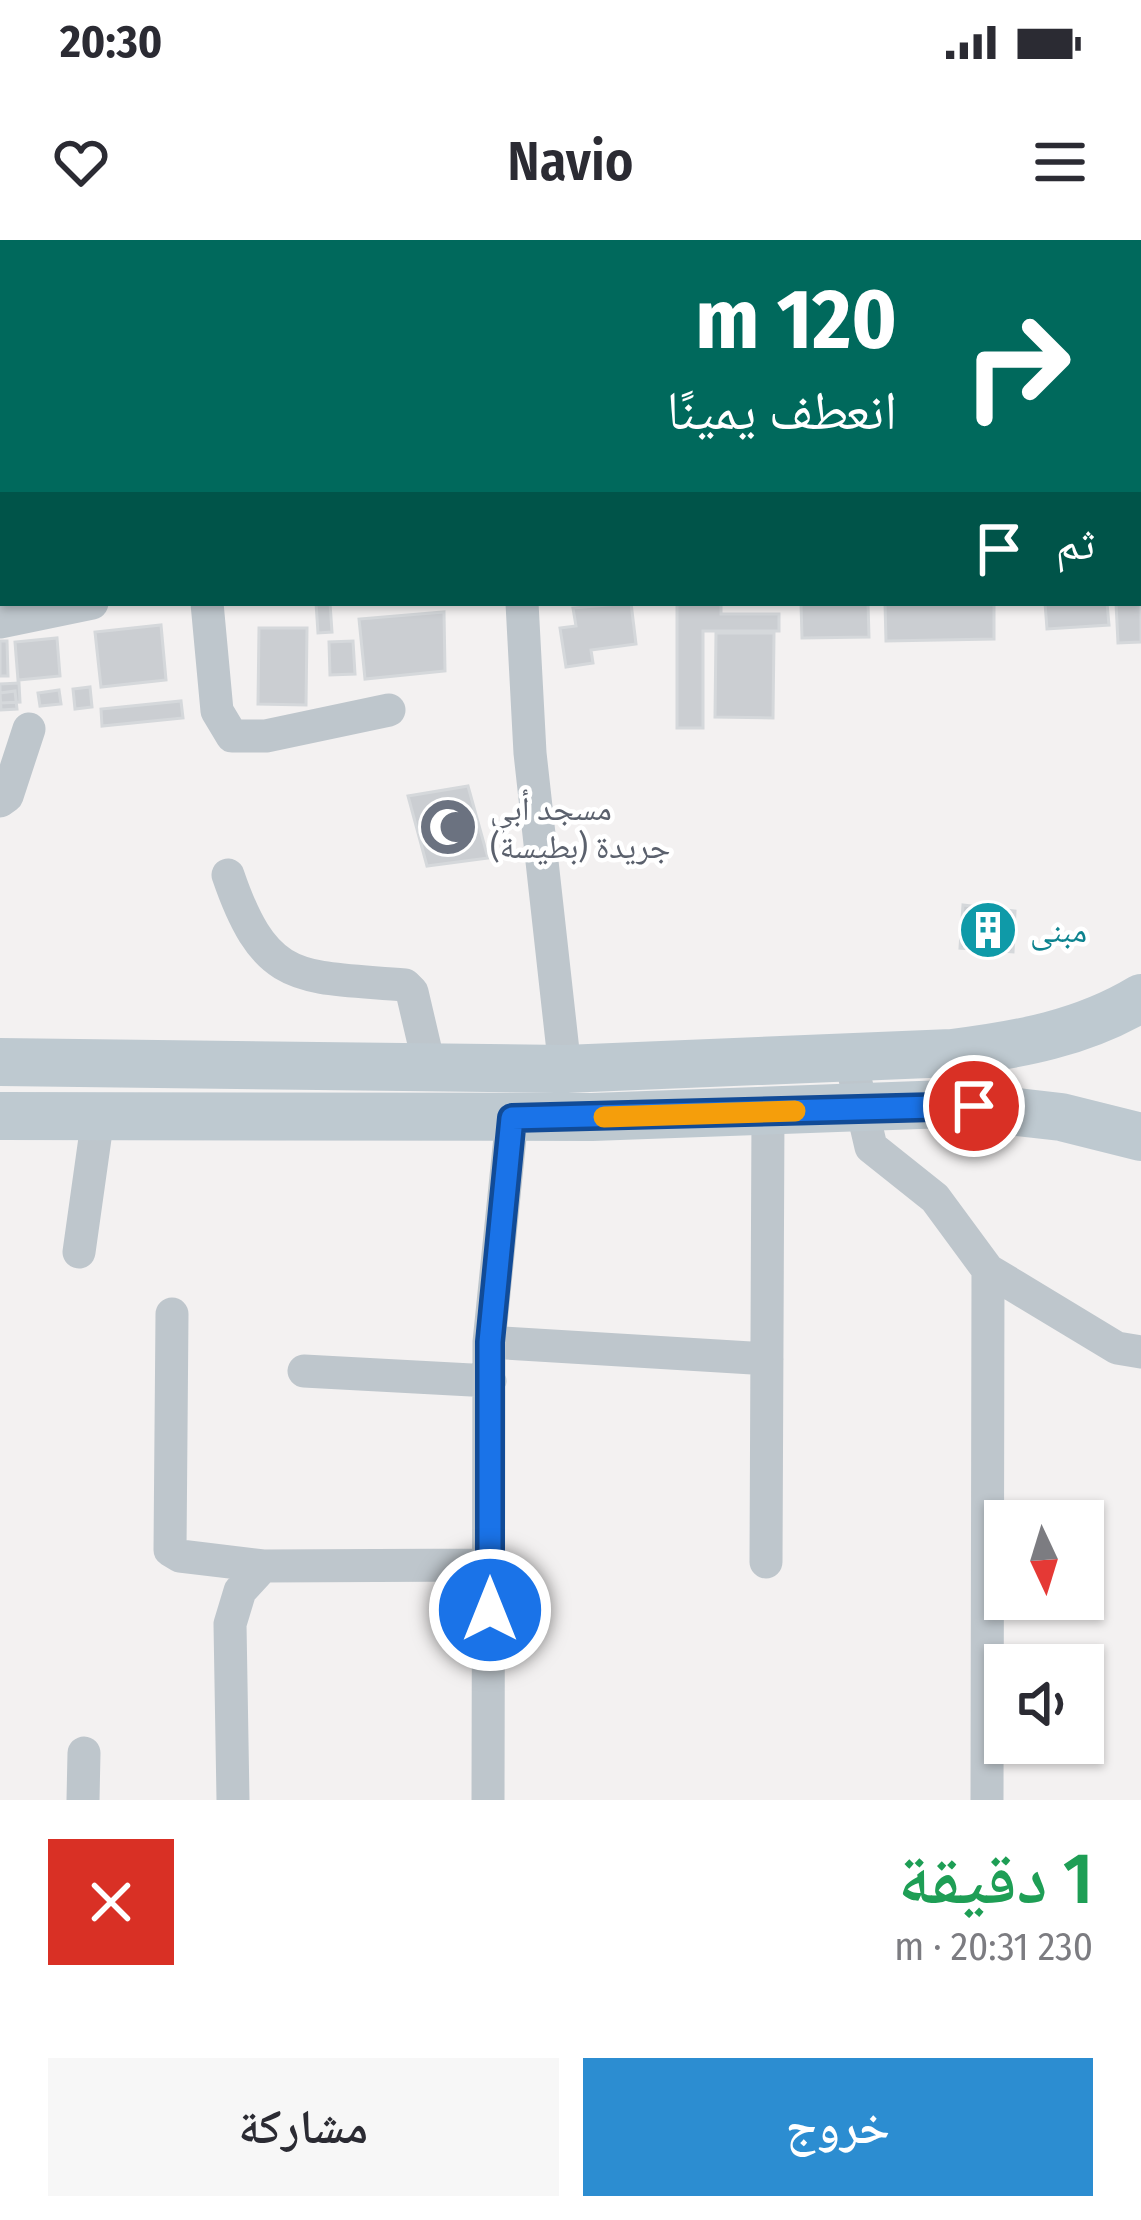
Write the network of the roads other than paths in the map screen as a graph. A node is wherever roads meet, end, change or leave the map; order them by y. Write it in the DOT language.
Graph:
graph roads {
  1 [pos="77,606"];
  2 [pos="207,606"];
  3 [pos="522,606"];
  4 [pos="0,622"];
  5 [pos="389,710"];
  6 [pos="29,729"];
  7 [pos="0,802"];
  8 [pos="228,875"];
  9 [pos="1141,998"];
  10 [pos="850,1057"];
  11 [pos="0,1062"];
  12 [pos="430,1069"];
  13 [pos="565,1069"];
  14 [pos="862,1106"];
  15 [pos="768,1113"];
  16 [pos="0,1116"];
  17 [pos="98,1117"];
  18 [pos="512,1118"];
  19 [pos="1141,1137"];
  20 [pos="79,1252"];
  21 [pos="988,1270"];
  22 [pos="172,1314"];
  23 [pos="490,1342"];
  24 [pos="1141,1352"];
  25 [pos="767,1359"];
  26 [pos="304,1371"];
  27 [pos="490,1381"];
  28 [pos="766,1562"];
  29 [pos="490,1565"];
  30 [pos="262,1566"];
  31 [pos="84,1753"];
  32 [pos="83,1800"];
  33 [pos="233,1800"];
  34 [pos="488,1800"];
  35 [pos="987,1800"];
  1 -- 4 [label="street"];
  2 -- 5 [label="street"];
  3 -- 13 [label="street"];
  6 -- 7 [label="street"];
  8 -- 12 [label="street"];
  9 -- 10 [label="main road"];
  10 -- 13 [label="main road"];
  10 -- 14 [label="street"];
  11 -- 12 [label="main road"];
  12 -- 13 [label="main road"];
  14 -- 15 [label="main road"];
  14 -- 19 [label="main road"];
  14 -- 21 [label="street"];
  15 -- 18 [label="main road"];
  15 -- 25 [label="street"];
  16 -- 17 [label="main road"];
  17 -- 18 [label="main road"];
  17 -- 20 [label="street"];
  18 -- 23 [label="street"];
  21 -- 24 [label="street"];
  21 -- 35 [label="street"];
  22 -- 30 [label="street"];
  23 -- 25 [label="street"];
  23 -- 27 [label="street"];
  25 -- 28 [label="street"];
  26 -- 27 [label="street"];
  27 -- 29 [label="street"];
  29 -- 30 [label="street"];
  29 -- 34 [label="street"];
  30 -- 33 [label="street"];
  31 -- 32 [label="street"];
}
